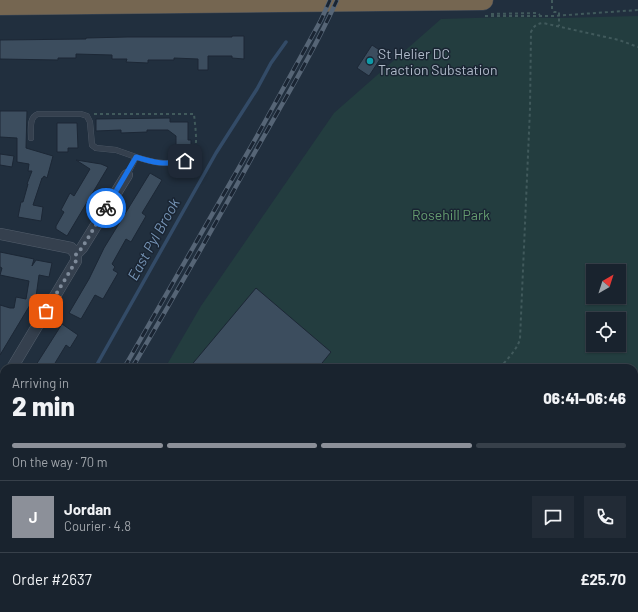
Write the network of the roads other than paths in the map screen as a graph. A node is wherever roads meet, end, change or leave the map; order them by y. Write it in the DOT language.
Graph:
graph roads {
  1 [pos="479,4"];
  2 [pos="0,5"];
  3 [pos="31,138"];
  4 [pos="136,157"];
  5 [pos="185,161"];
  6 [pos="127,175"];
  7 [pos="0,234"];
  8 [pos="76,254"];
  9 [pos="14,364"];
  1 -- 2 [label="highway"];
  3 -- 4 [label="lane"];
  4 -- 5 [label="lane"];
  4 -- 6 [label="lane"];
  6 -- 8 [label="street"];
  7 -- 8 [label="street"];
  8 -- 9 [label="street"];
}
